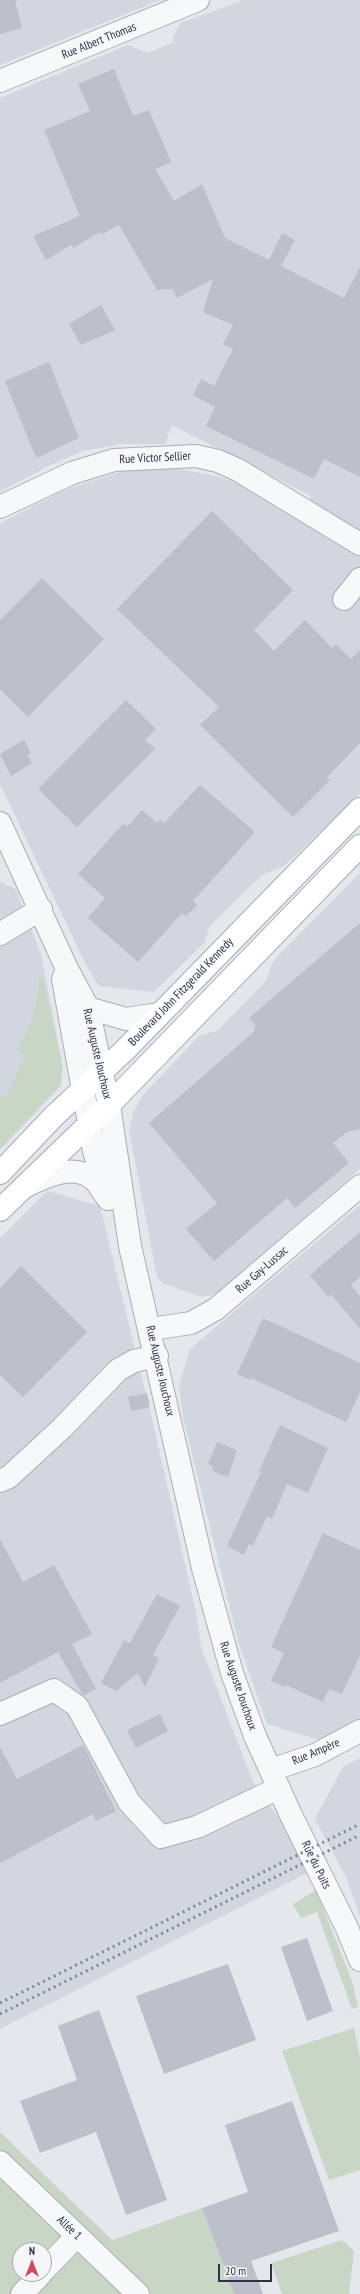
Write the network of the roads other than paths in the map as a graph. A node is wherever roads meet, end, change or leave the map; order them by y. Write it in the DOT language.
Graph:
graph roads {
  1 [pos="198,0"];
  2 [pos="0,81"];
  3 [pos="0,507"];
  4 [pos="360,544"];
  5 [pos="360,579"];
  6 [pos="344,599"];
  7 [pos="360,809"];
  8 [pos="3,836"];
  9 [pos="360,846"];
  10 [pos="41,909"];
  11 [pos="0,934"];
  12 [pos="67,969"];
  13 [pos="88,1008"];
  14 [pos="159,1014"];
  15 [pos="101,1071"];
  16 [pos="84,1087"];
  17 [pos="109,1105"];
  18 [pos="90,1123"];
  19 [pos="0,1173"];
  20 [pos="360,1186"];
  21 [pos="22,1188"];
  22 [pos="108,1199"];
  23 [pos="0,1210"];
  24 [pos="130,1246"];
  25 [pos="151,1329"];
  26 [pos="157,1356"];
  27 [pos="0,1481"];
  28 [pos="0,1714"];
  29 [pos="360,1731"];
  30 [pos="275,1779"];
  31 [pos="360,1960"];
  32 [pos="0,2162"];
  33 [pos="77,2236"];
  34 [pos="52,2262"];
  35 [pos="33,2282"];
  36 [pos="22,2294"];
  37 [pos="138,2294"];
  1 -- 2 [label="street, Rue Albert Thomas"];
  3 -- 4 [label="street, Rue Victor Sellier"];
  5 -- 6 [label="street"];
  7 -- 14 [label="main road, Boulevard John Fitzgerald Kennedy"];
  8 -- 10 [label="street, Rue Auguste Jouchoux"];
  9 -- 17 [label="main road"];
  10 -- 11 [label="street"];
  10 -- 12 [label="street, Rue Auguste Jouchoux"];
  12 -- 13 [label="street, Rue Auguste Jouchoux"];
  12 -- 16 [label="street, Rue Auguste Jouchoux"];
  13 -- 14 [label="street"];
  13 -- 15 [label="street, Rue Auguste Jouchoux"];
  14 -- 15 [label="main road, Boulevard John Fitzgerald Kennedy"];
  15 -- 16 [label="main road, Boulevard John Fitzgerald Kennedy"];
  15 -- 17 [label="street, Rue Auguste Jouchoux"];
  16 -- 18 [label="street, Rue Auguste Jouchoux"];
  16 -- 19 [label="main road, Boulevard John Fitzgerald Kennedy"];
  17 -- 18 [label="main road"];
  17 -- 24 [label="street, Rue Auguste Jouchoux"];
  18 -- 21 [label="main road"];
  18 -- 22 [label="street, Rue Auguste Jouchoux"];
  20 -- 25 [label="street, Rue Gay-Lussac"];
  21 -- 22 [label="street"];
  21 -- 23 [label="main road"];
  22 -- 24 [label="street"];
  24 -- 25 [label="street, Rue Auguste Jouchoux"];
  25 -- 26 [label="street, Rue Auguste Jouchoux"];
  26 -- 27 [label="street"];
  26 -- 30 [label="street, Rue Auguste Jouchoux"];
  28 -- 30 [label="street, Rue Ampère"];
  29 -- 30 [label="street, Rue Ampère"];
  30 -- 31 [label="street, Rue du Puits"];
  32 -- 33 [label="street, Allée 1"];
  33 -- 34 [label="street"];
  33 -- 37 [label="street, Allée 1"];
  35 -- 36 [label="street"];
}
